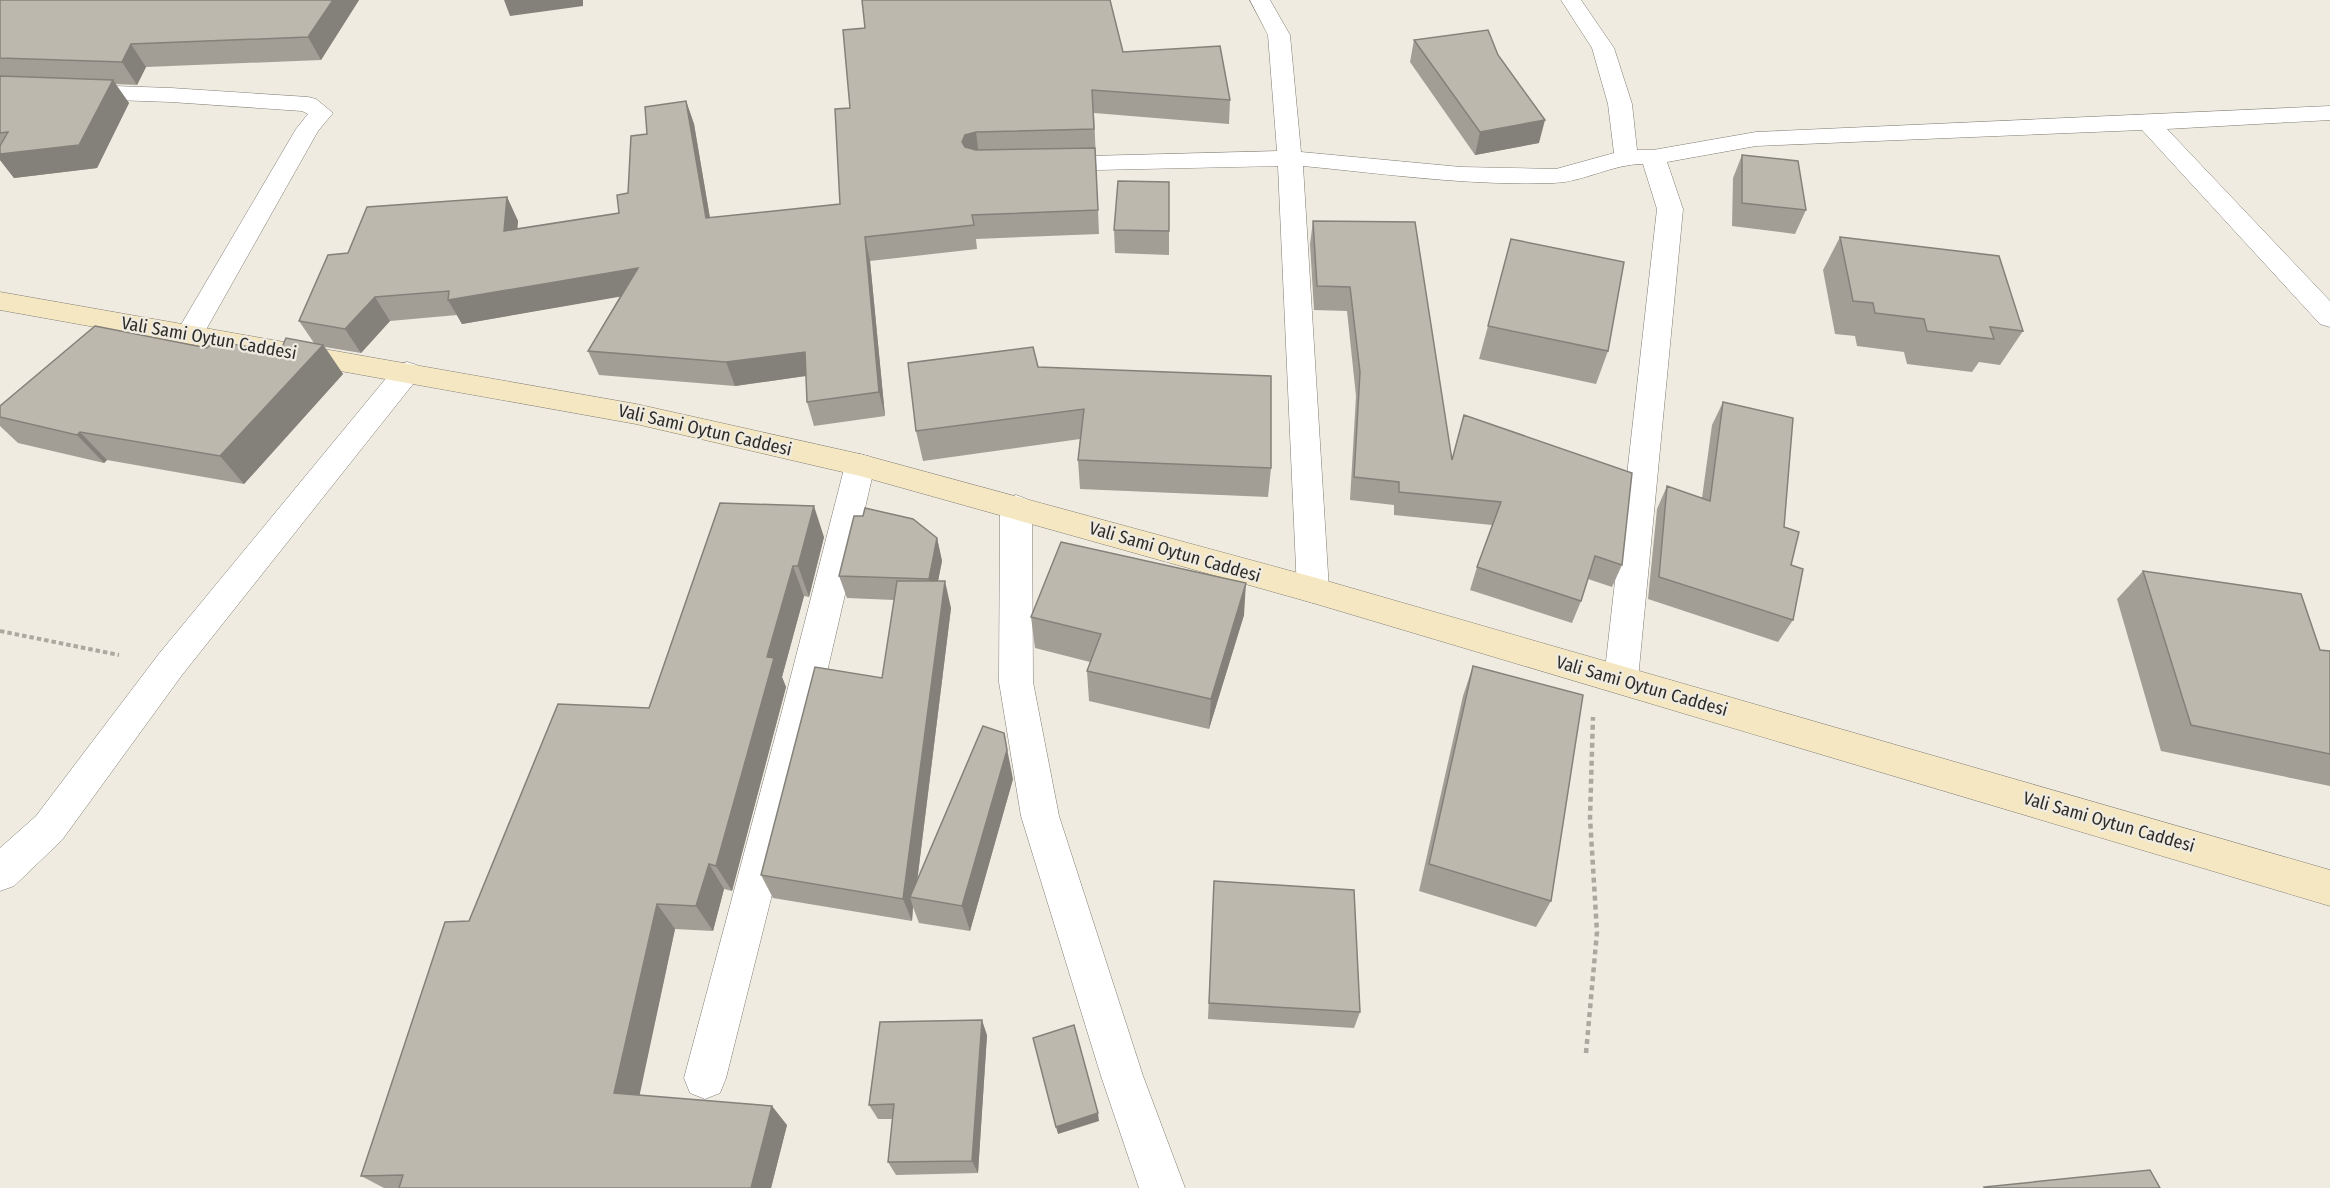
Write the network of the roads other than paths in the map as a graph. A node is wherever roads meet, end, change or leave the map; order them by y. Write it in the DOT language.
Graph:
graph roads {
  1 [pos="1260,0"];
  2 [pos="1571,0"];
  3 [pos="0,89"];
  4 [pos="2330,113"];
  5 [pos="2148,123"];
  6 [pos="1639,157"];
  7 [pos="1290,158"];
  8 [pos="1027,164"];
  9 [pos="0,301"];
  10 [pos="2330,318"];
  11 [pos="189,335"];
  12 [pos="407,372"];
  13 [pos="860,465"];
  14 [pos="1016,507"];
  15 [pos="1313,590"];
  16 [pos="1608,675"];
  17 [pos="0,873"];
  18 [pos="2330,888"];
  19 [pos="705,1078"];
  20 [pos="1162,1188"];
  1 -- 7 [label="street"];
  2 -- 6 [label="street"];
  3 -- 11 [label="street"];
  4 -- 5 [label="street"];
  5 -- 6 [label="street"];
  5 -- 10 [label="street"];
  6 -- 7 [label="street"];
  6 -- 16 [label="street"];
  7 -- 8 [label="street"];
  7 -- 15 [label="street"];
  9 -- 11 [label="street, Vali Sami Oytun Caddesi"];
  11 -- 12 [label="street, Vali Sami Oytun Caddesi"];
  12 -- 13 [label="street, Vali Sami Oytun Caddesi"];
  12 -- 17 [label="street"];
  13 -- 14 [label="street, Vali Sami Oytun Caddesi"];
  13 -- 19 [label="street"];
  14 -- 15 [label="street, Vali Sami Oytun Caddesi"];
  14 -- 20 [label="street"];
  15 -- 16 [label="street, Vali Sami Oytun Caddesi"];
  16 -- 18 [label="street, Vali Sami Oytun Caddesi"];
}
